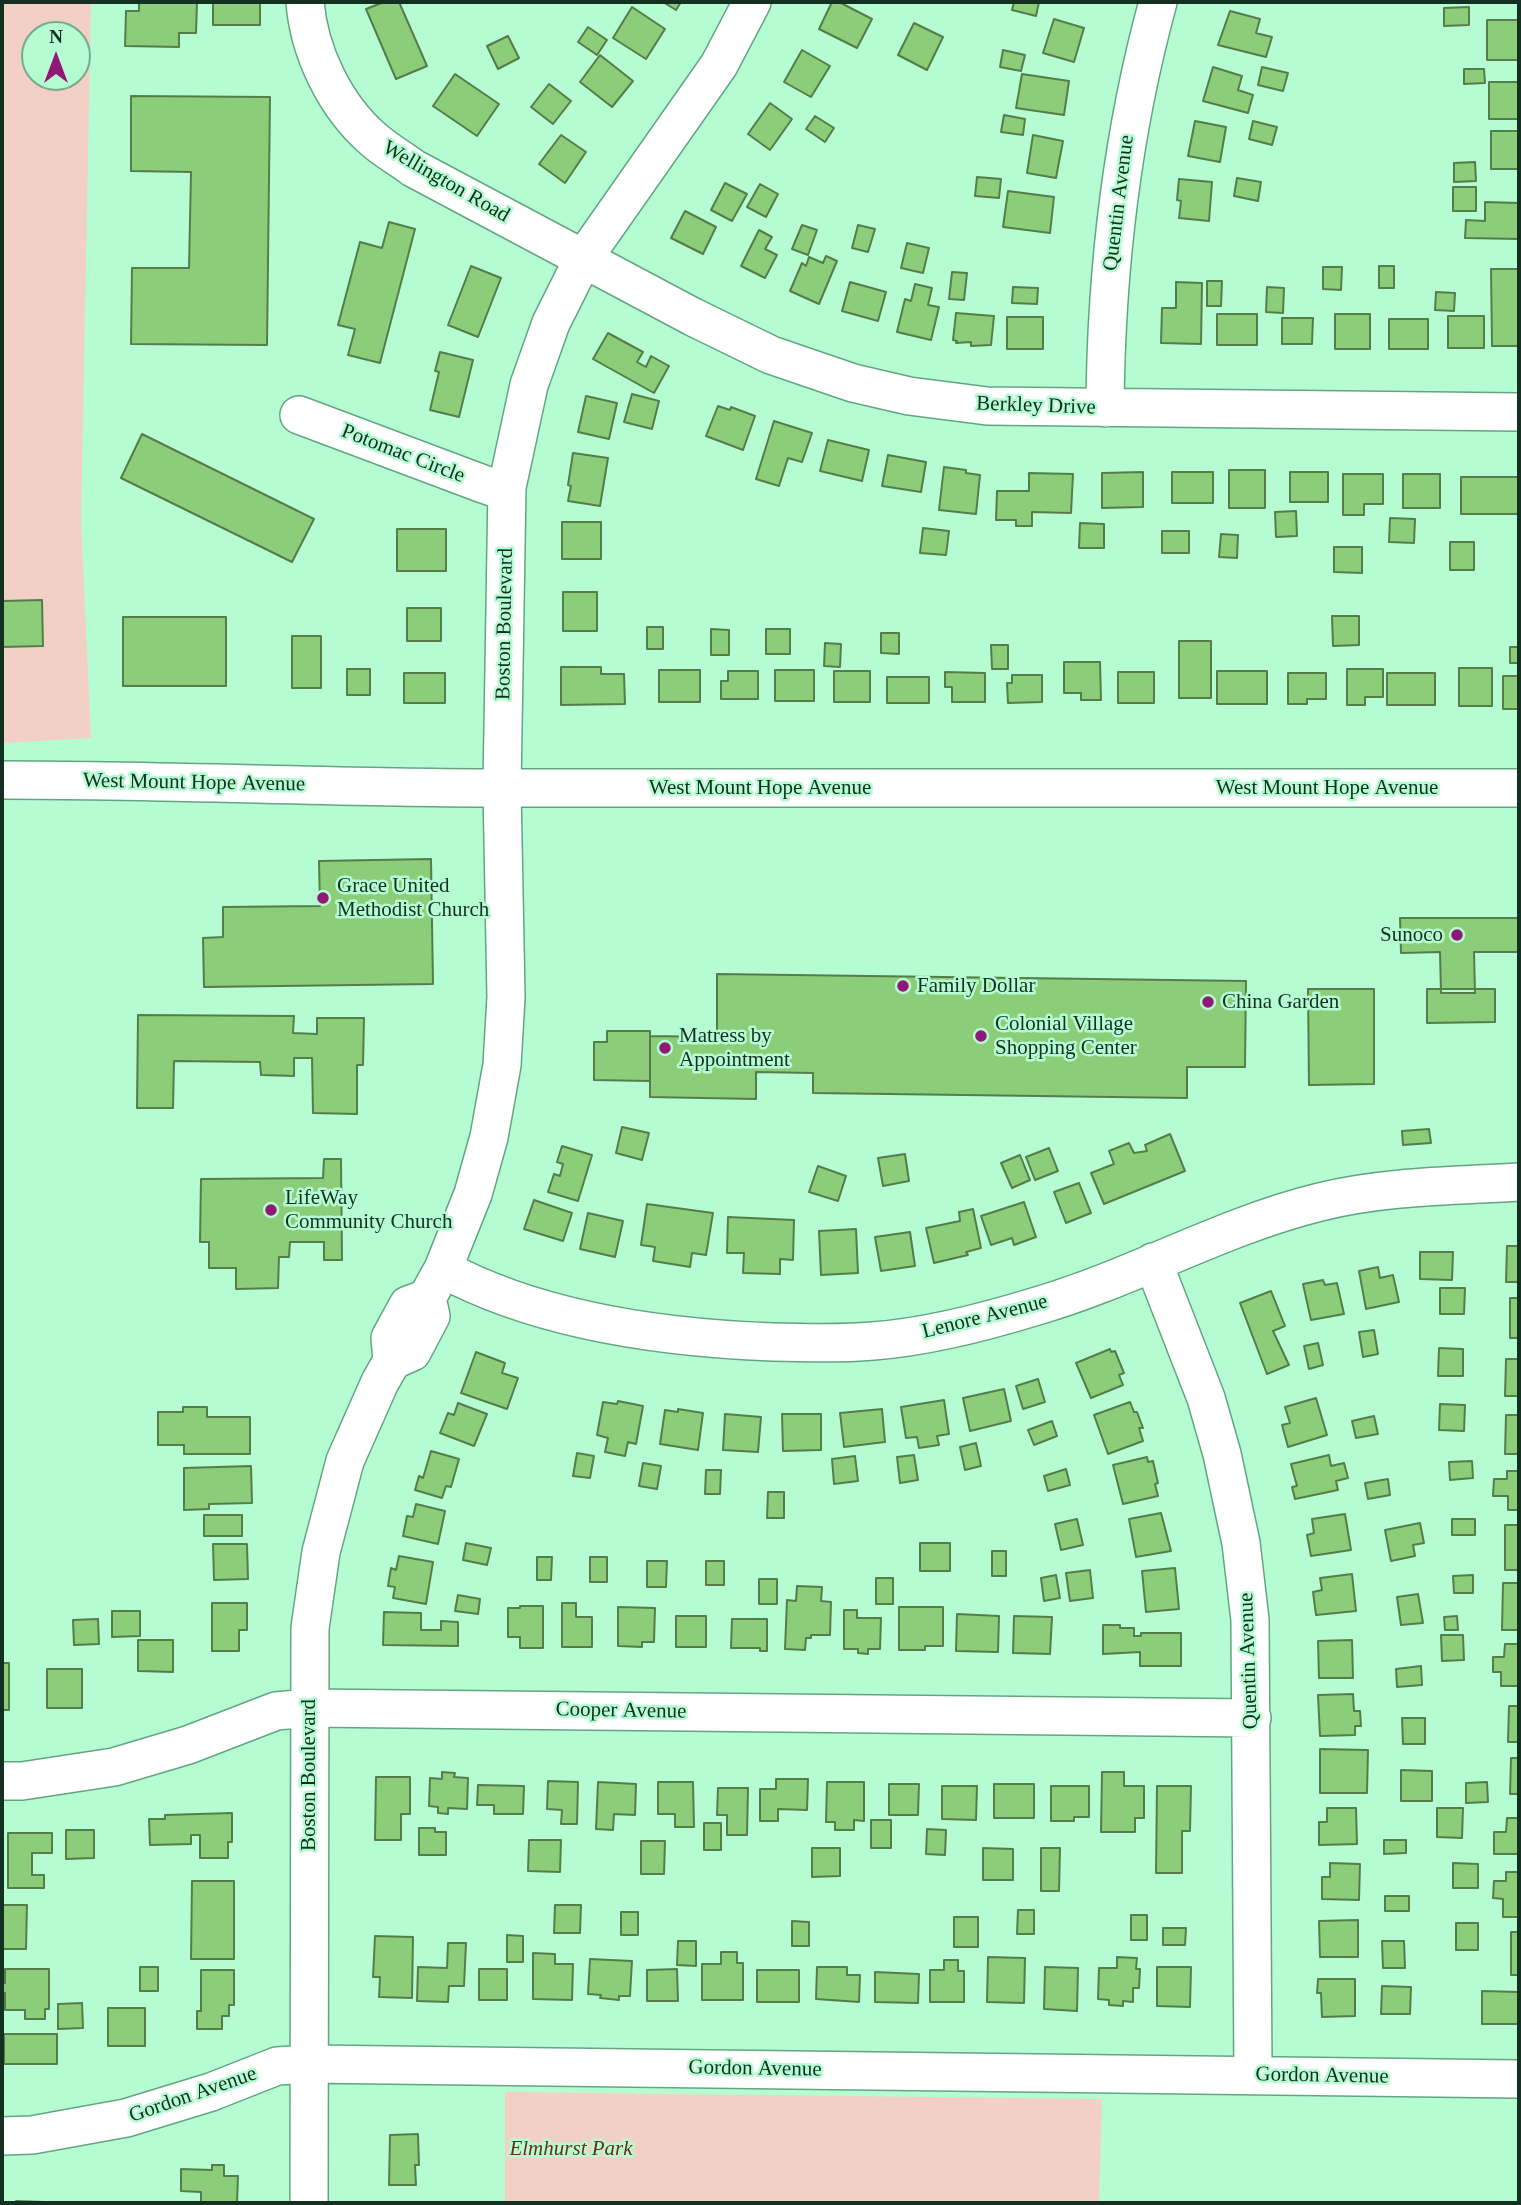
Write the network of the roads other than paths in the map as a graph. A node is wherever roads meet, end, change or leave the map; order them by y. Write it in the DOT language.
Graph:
graph roads {
  1 [pos="304,2"];
  2 [pos="752,2"];
  3 [pos="1158,2"];
  4 [pos="583,259"];
  5 [pos="1104,408"];
  6 [pos="1519,412"];
  7 [pos="299,415"];
  8 [pos="507,487"];
  9 [pos="2,780"];
  10 [pos="502,788"];
  11 [pos="1519,788"];
  12 [pos="1519,1182"];
  13 [pos="1153,1262"];
  14 [pos="435,1284"];
  15 [pos="309,1708"];
  16 [pos="1252,1717"];
  17 [pos="2,1781"];
  18 [pos="309,2064"];
  19 [pos="1253,2074"];
  20 [pos="1519,2079"];
  21 [pos="2,2136"];
  22 [pos="309,2203"];
  1 -- 4 [label="street, Wellington Road"];
  2 -- 4 [label="street, Boston Boulevard"];
  3 -- 5 [label="street, Quentin Avenue"];
  4 -- 5 [label="street, Berkley Drive"];
  4 -- 8 [label="street, Boston Boulevard"];
  5 -- 6 [label="street, Berkley Drive"];
  7 -- 8 [label="street, Potomac Circle"];
  8 -- 10 [label="street, Boston Boulevard"];
  9 -- 10 [label="street, West Mount Hope Avenue"];
  10 -- 11 [label="street, West Mount Hope Avenue"];
  10 -- 14 [label="street, Boston Boulevard"];
  12 -- 13 [label="street, Lenore Avenue"];
  13 -- 14 [label="street, Lenore Avenue"];
  13 -- 16 [label="street, Quentin Avenue"];
  14 -- 15 [label="street, Boston Boulevard"];
  15 -- 16 [label="street, Cooper Avenue"];
  15 -- 17 [label="street, Cooper Avenue"];
  15 -- 18 [label="street, Boston Boulevard"];
  16 -- 19 [label="street, Quentin Avenue"];
  18 -- 19 [label="street, Gordon Avenue"];
  18 -- 21 [label="street, Gordon Avenue"];
  18 -- 22 [label="street, Boston Boulevard"];
  19 -- 20 [label="street, Gordon Avenue"];
}
